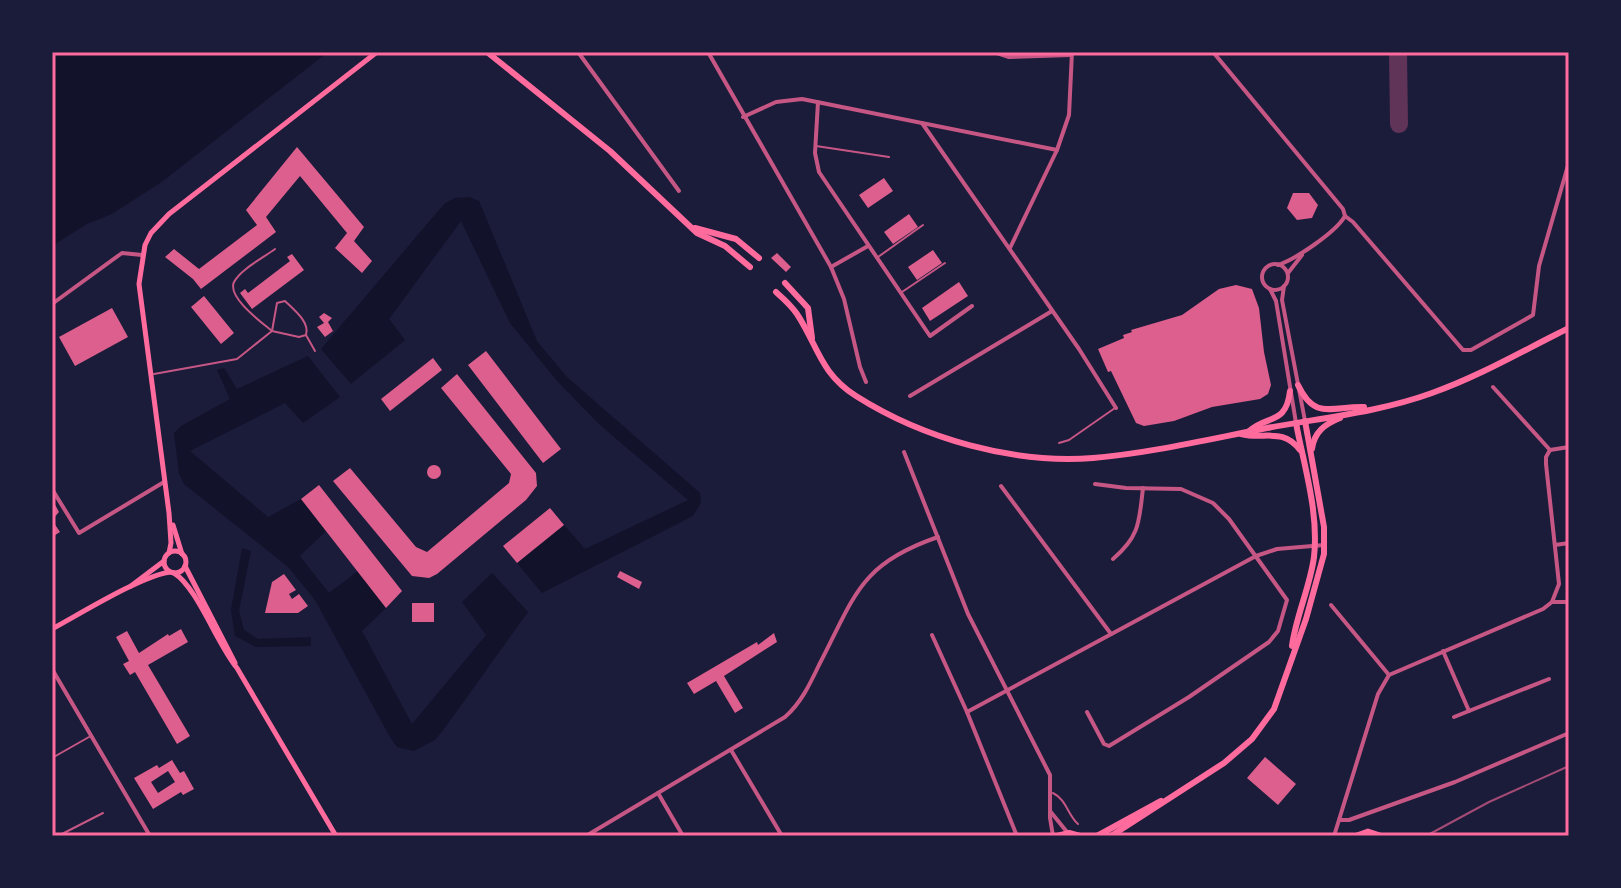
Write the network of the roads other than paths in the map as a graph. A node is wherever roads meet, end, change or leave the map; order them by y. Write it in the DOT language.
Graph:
graph roads {
  1 [pos="377,52"];
  2 [pos="487,52"];
  3 [pos="578,52"];
  4 [pos="708,52"];
  5 [pos="994,52"];
  6 [pos="1213,52"];
  7 [pos="1029,54"];
  8 [pos="1071,54"];
  9 [pos="818,102"];
  10 [pos="743,117"];
  11 [pos="922,123"];
  12 [pos="815,145"];
  13 [pos="1057,150"];
  14 [pos="889,157"];
  15 [pos="1569,162"];
  16 [pos="679,191"];
  17 [pos="1345,216"];
  18 [pos="688,224"];
  19 [pos="923,225"];
  20 [pos="868,246"];
  21 [pos="1309,247"];
  22 [pos="1010,248"];
  23 [pos="275,249"];
  24 [pos="142,255"];
  25 [pos="759,258"];
  26 [pos="877,258"];
  27 [pos="945,263"];
  28 [pos="1278,265"];
  29 [pos="750,267"];
  30 [pos="831,267"];
  31 [pos="1287,273"];
  32 [pos="785,283"];
  33 [pos="1284,286"];
  34 [pos="1270,289"];
  35 [pos="776,292"];
  36 [pos="901,292"];
  37 [pos="52,304"];
  38 [pos="972,306"];
  39 [pos="1052,311"];
  40 [pos="1569,328"];
  41 [pos="272,331"];
  42 [pos="306,335"];
  43 [pos="814,350"];
  44 [pos="315,351"];
  45 [pos="149,375"];
  46 [pos="866,382"];
  47 [pos="1298,385"];
  48 [pos="1493,387"];
  49 [pos="1290,391"];
  50 [pos="910,396"];
  51 [pos="1116,408"];
  52 [pos="1375,408"];
  53 [pos="1351,412"];
  54 [pos="1305,421"];
  55 [pos="1296,423"];
  56 [pos="1248,432"];
  57 [pos="1238,433"];
  58 [pos="1059,443"];
  59 [pos="1569,447"];
  60 [pos="1550,450"];
  61 [pos="1301,451"];
  62 [pos="904,452"];
  63 [pos="1312,461"];
  64 [pos="164,482"];
  65 [pos="1095,484"];
  66 [pos="1001,486"];
  67 [pos="1143,488"];
  68 [pos="52,489"];
  69 [pos="169,513"];
  70 [pos="938,537"];
  71 [pos="1569,543"];
  72 [pos="1324,545"];
  73 [pos="1555,545"];
  74 [pos="1315,546"];
  75 [pos="183,554"];
  76 [pos="167,556"];
  77 [pos="1256,556"];
  78 [pos="1113,559"];
  79 [pos="185,566"];
  80 [pos="172,573"];
  81 [pos="127,589"];
  82 [pos="1552,602"];
  83 [pos="1569,602"];
  84 [pos="1331,605"];
  85 [pos="52,629"];
  86 [pos="1111,634"];
  87 [pos="932,635"];
  88 [pos="1443,651"];
  89 [pos="1291,654"];
  90 [pos="237,668"];
  91 [pos="52,669"];
  92 [pos="1389,675"];
  93 [pos="1549,679"];
  94 [pos="1007,690"];
  95 [pos="1469,711"];
  96 [pos="967,712"];
  97 [pos="1087,712"];
  98 [pos="1454,717"];
  99 [pos="1569,733"];
  100 [pos="91,736"];
  101 [pos="731,750"];
  102 [pos="52,758"];
  103 [pos="658,793"];
  104 [pos="1051,793"];
  105 [pos="1172,797"];
  106 [pos="1050,810"];
  107 [pos="103,813"];
  108 [pos="1339,820"];
  109 [pos="1078,824"];
  110 [pos="1069,833"];
  111 [pos="58,836"];
  112 [pos="150,836"];
  113 [pos="336,836"];
  114 [pos="586,836"];
  115 [pos="683,836"];
  116 [pos="782,836"];
  117 [pos="1017,836"];
  118 [pos="1055,836"];
  119 [pos="1080,836"];
  120 [pos="1097,836"];
  121 [pos="1111,836"];
  122 [pos="1334,836"];
  123 [pos="1354,836"];
  124 [pos="1383,836"];
  1 -- 24 [label="main road"];
  2 -- 18 [label="main road"];
  3 -- 16 [label="street"];
  4 -- 10 [label="street"];
  5 -- 7 [label="street"];
  6 -- 17 [label="street"];
  7 -- 8 [label="street"];
  8 -- 13 [label="street"];
  9 -- 10 [label="street"];
  9 -- 11 [label="street"];
  9 -- 12 [label="street"];
  10 -- 30 [label="street"];
  11 -- 13 [label="street"];
  11 -- 22 [label="street"];
  12 -- 14 [label="lane"];
  12 -- 20 [label="street"];
  13 -- 22 [label="street"];
  15 -- 17 [label="street"];
  17 -- 21 [label="street"];
  18 -- 25 [label="main road"];
  18 -- 29 [label="main road"];
  19 -- 26 [label="lane"];
  20 -- 26 [label="street"];
  20 -- 30 [label="street"];
  21 -- 28 [label="street"];
  21 -- 31 [label="street"];
  22 -- 39 [label="street"];
  23 -- 41 [label="lane"];
  24 -- 37 [label="street"];
  24 -- 45 [label="main road"];
  26 -- 36 [label="street"];
  27 -- 36 [label="lane"];
  28 -- 31 [label="street"];
  28 -- 34 [label="street"];
  30 -- 46 [label="street"];
  31 -- 33 [label="street"];
  32 -- 43 [label="main road"];
  33 -- 34 [label="street"];
  33 -- 47 [label="street"];
  34 -- 49 [label="street"];
  35 -- 43 [label="main road"];
  36 -- 38 [label="street"];
  39 -- 50 [label="street"];
  39 -- 51 [label="street"];
  40 -- 52 [label="main road"];
  41 -- 42 [label="lane"];
  41 -- 42 [label="lane"];
  41 -- 45 [label="lane"];
  42 -- 44 [label="lane"];
  43 -- 57 [label="main road"];
  45 -- 64 [label="main road"];
  47 -- 52 [label="main road"];
  47 -- 54 [label="street"];
  48 -- 60 [label="street"];
  49 -- 55 [label="street"];
  49 -- 56 [label="main road"];
  51 -- 58 [label="lane"];
  52 -- 53 [label="main road"];
  53 -- 54 [label="main road"];
  53 -- 63 [label="main road"];
  54 -- 55 [label="main road"];
  54 -- 63 [label="main road"];
  55 -- 56 [label="main road"];
  55 -- 61 [label="main road"];
  56 -- 57 [label="main road"];
  57 -- 61 [label="main road"];
  59 -- 60 [label="street"];
  60 -- 73 [label="street"];
  61 -- 74 [label="main road"];
  62 -- 70 [label="street"];
  63 -- 72 [label="main road"];
  64 -- 68 [label="street"];
  64 -- 69 [label="main road"];
  65 -- 67 [label="street"];
  66 -- 86 [label="street"];
  67 -- 77 [label="street"];
  67 -- 78 [label="street"];
  69 -- 75 [label="main road"];
  69 -- 76 [label="main road"];
  70 -- 94 [label="street"];
  70 -- 101 [label="street"];
  71 -- 73 [label="street"];
  72 -- 74 [label="street"];
  72 -- 89 [label="main road"];
  73 -- 82 [label="street"];
  74 -- 77 [label="street"];
  74 -- 89 [label="main road"];
  75 -- 76 [label="main road"];
  75 -- 79 [label="main road"];
  76 -- 80 [label="main road"];
  76 -- 81 [label="main road"];
  77 -- 86 [label="street"];
  77 -- 97 [label="street"];
  79 -- 80 [label="main road"];
  79 -- 90 [label="main road"];
  80 -- 81 [label="main road"];
  80 -- 90 [label="main road"];
  81 -- 85 [label="main road"];
  82 -- 83 [label="street"];
  82 -- 88 [label="street"];
  84 -- 92 [label="street"];
  86 -- 94 [label="street"];
  87 -- 96 [label="street"];
  88 -- 92 [label="street"];
  88 -- 95 [label="street"];
  89 -- 105 [label="main road"];
  90 -- 113 [label="main road"];
  91 -- 100 [label="street"];
  92 -- 108 [label="street"];
  93 -- 95 [label="street"];
  94 -- 96 [label="street"];
  94 -- 104 [label="street"];
  95 -- 98 [label="street"];
  96 -- 117 [label="street"];
  99 -- 108 [label="street"];
  100 -- 102 [label="lane"];
  100 -- 112 [label="street"];
  101 -- 103 [label="street"];
  101 -- 116 [label="street"];
  103 -- 114 [label="street"];
  103 -- 115 [label="street"];
  104 -- 106 [label="street"];
  104 -- 109 [label="lane"];
  105 -- 120 [label="main road"];
  105 -- 121 [label="main road"];
  106 -- 110 [label="street"];
  106 -- 118 [label="street"];
  107 -- 111 [label="lane"];
  108 -- 122 [label="street"];
  110 -- 118 [label="main road"];
  110 -- 119 [label="main road"];
  123 -- 124 [label="main road"];
}
